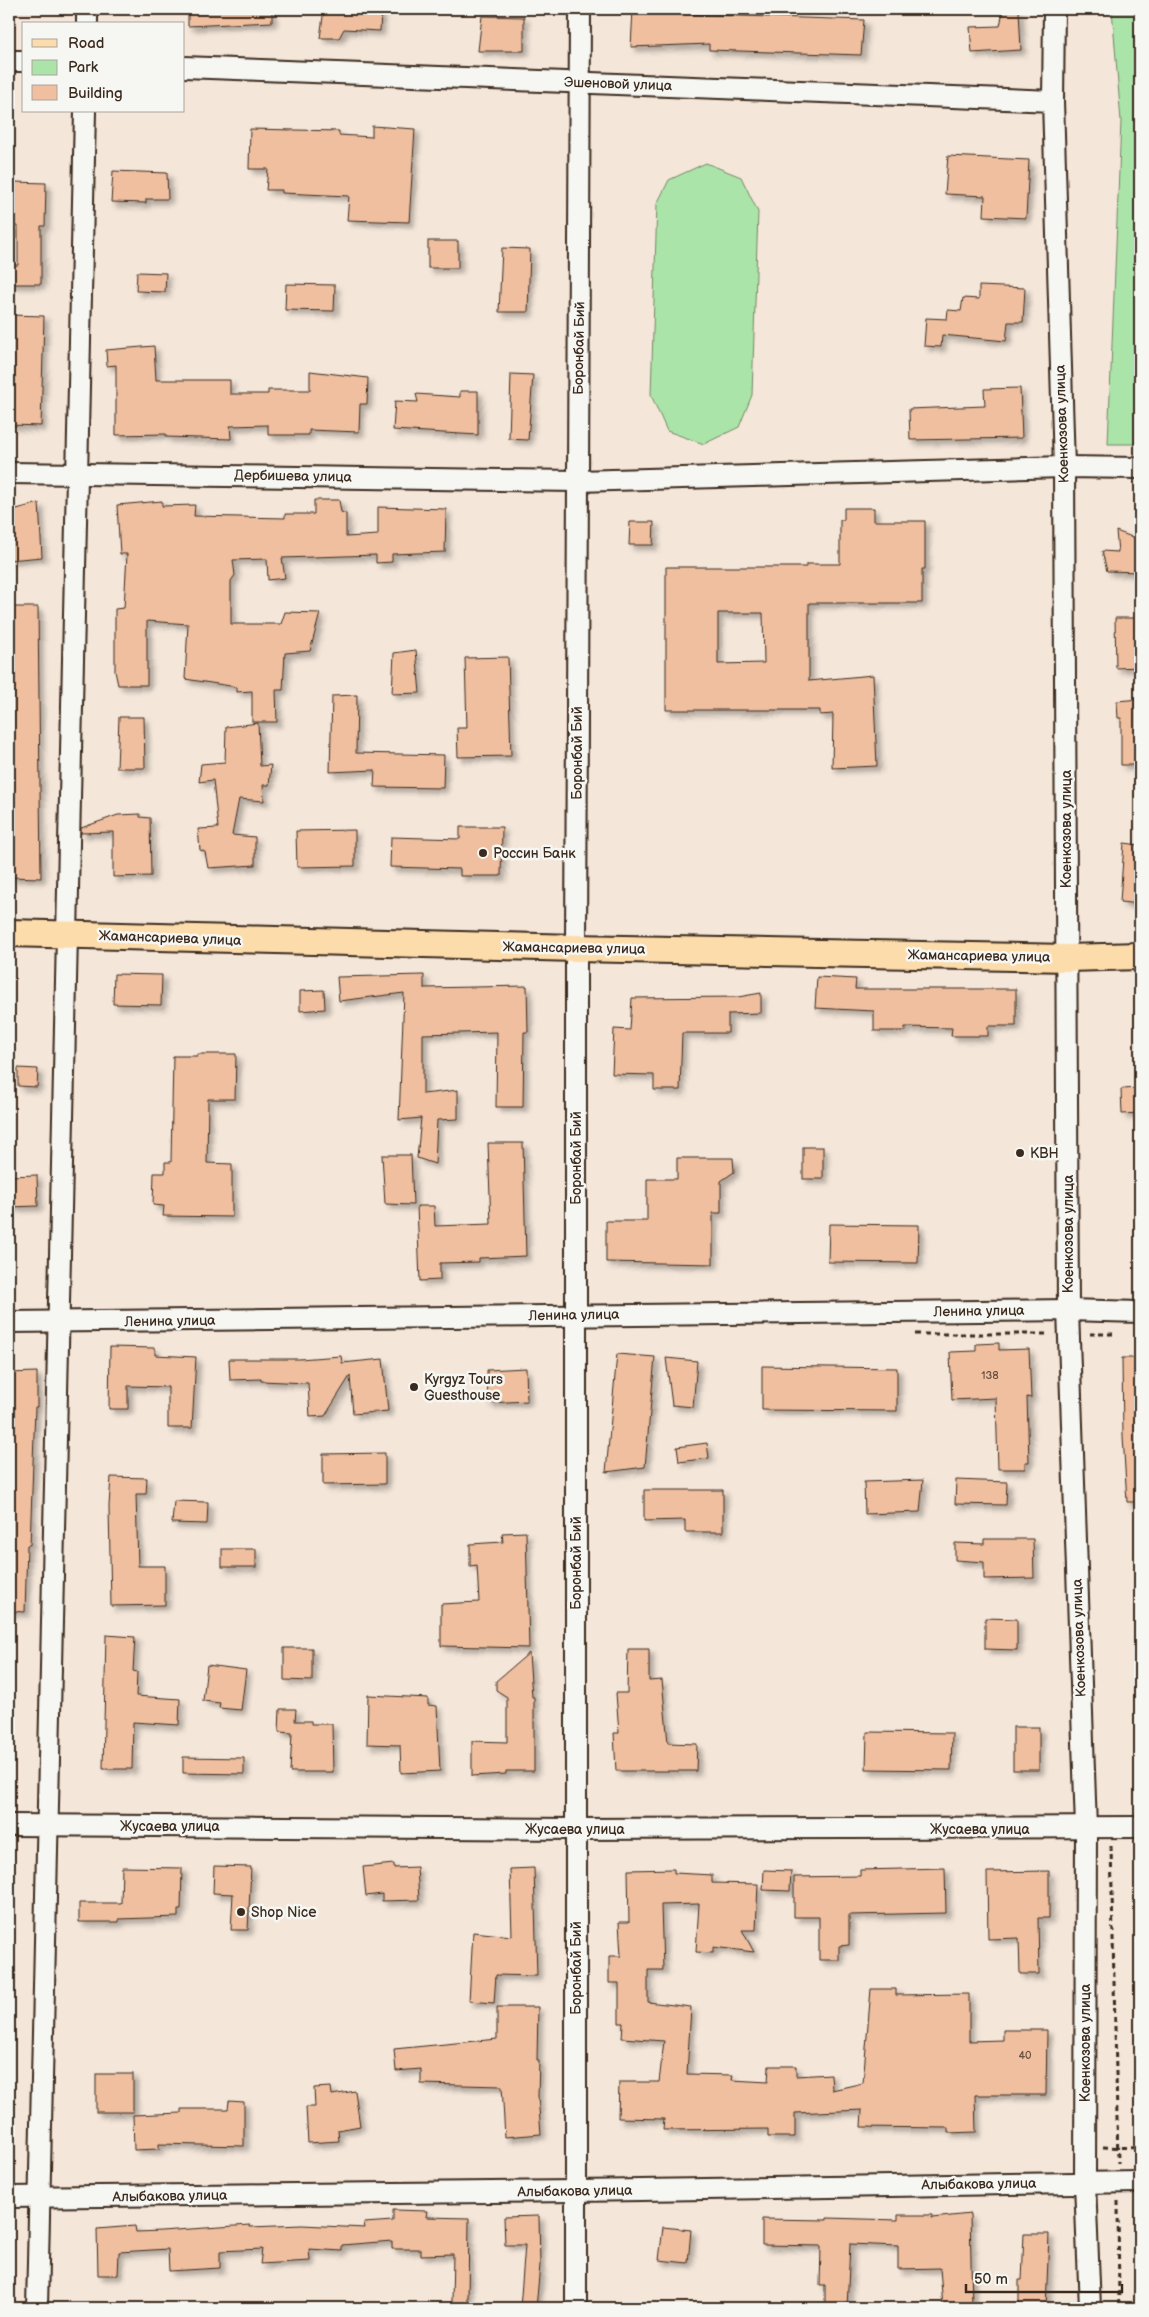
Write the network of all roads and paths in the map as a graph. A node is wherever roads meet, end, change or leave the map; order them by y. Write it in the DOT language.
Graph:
graph roads {
  1 [pos="87,9"];
  2 [pos="580,9"];
  3 [pos="1054,9"];
  4 [pos="87,22"];
  5 [pos="9,61"];
  6 [pos="22,61"];
  7 [pos="185,67"];
  8 [pos="581,83"];
  9 [pos="1053,101"];
  10 [pos="85,112"];
  11 [pos="1064,468"];
  12 [pos="1140,468"];
  13 [pos="9,472"];
  14 [pos="77,472"];
  15 [pos="578,481"];
  16 [pos="9,934"];
  17 [pos="67,935"];
  18 [pos="576,948"];
  19 [pos="1140,956"];
  20 [pos="1067,958"];
  21 [pos="1068,1310"];
  22 [pos="1140,1312"];
  23 [pos="576,1315"];
  24 [pos="9,1322"];
  25 [pos="58,1322"];
  26 [pos="9,1825"];
  27 [pos="48,1825"];
  28 [pos="1140,1827"];
  29 [pos="1086,1828"];
  30 [pos="1111,1828"];
  31 [pos="576,1829"];
  32 [pos="1085,2147"];
  33 [pos="1118,2147"];
  34 [pos="1140,2148"];
  35 [pos="1118,2182"];
  36 [pos="1140,2182"];
  37 [pos="1085,2183"];
  38 [pos="576,2192"];
  39 [pos="40,2197"];
  40 [pos="9,2198"];
  41 [pos="1140,2236"];
  42 [pos="37,2308"];
  43 [pos="576,2308"];
  44 [pos="1090,2308"];
  45 [pos="1119,2308"];
  46 [pos="1139,2308"];
  1 -- 4 [label="street"];
  2 -- 8 [label="street, Боронбай Бий"];
  3 -- 9 [label="street, Коенкозова улица"];
  5 -- 6 [label="street"];
  7 -- 8 [label="street, Эшеновой улица"];
  8 -- 9 [label="street, Эшеновой улица"];
  8 -- 15 [label="street, Боронбай Бий"];
  9 -- 11 [label="street, Коенкозова улица"];
  10 -- 14 [label="street"];
  11 -- 12 [label="street"];
  11 -- 15 [label="street, Дербишева улица"];
  11 -- 20 [label="street, Коенкозова улица"];
  13 -- 14 [label="street, Дербишева улица"];
  14 -- 15 [label="street, Дербишева улица"];
  14 -- 17 [label="street"];
  15 -- 18 [label="street, Боронбай Бий"];
  16 -- 17 [label="main road, Жамансариева улица"];
  17 -- 18 [label="main road, Жамансариева улица"];
  17 -- 25 [label="street"];
  18 -- 20 [label="main road, Жамансариева улица"];
  18 -- 23 [label="street, Боронбай Бий"];
  19 -- 20 [label="main road, Жамансариева улица"];
  20 -- 21 [label="street, Коенкозова улица"];
  21 -- 22 [label="street, Ленина улица"];
  21 -- 23 [label="street, Ленина улица"];
  21 -- 29 [label="street, Коенкозова улица"];
  23 -- 25 [label="street, Ленина улица"];
  23 -- 31 [label="street, Боронбай Бий"];
  24 -- 25 [label="street, Ленина улица"];
  25 -- 27 [label="street"];
  26 -- 27 [label="street, Жусаева улица"];
  27 -- 31 [label="street, Жусаева улица"];
  27 -- 39 [label="street"];
  28 -- 30 [label="street, Жусаева улица"];
  29 -- 30 [label="street, Жусаева улица"];
  29 -- 31 [label="street, Жусаева улица"];
  29 -- 32 [label="street, Коенкозова улица"];
  30 -- 33 [label="path"];
  31 -- 38 [label="street, Боронбай Бий"];
  32 -- 33 [label="path"];
  32 -- 37 [label="street, Коенкозова улица"];
  33 -- 34 [label="path"];
  33 -- 35 [label="path"];
  35 -- 36 [label="street, Алыбакова улица"];
  35 -- 37 [label="street, Алыбакова улица"];
  35 -- 45 [label="path"];
  37 -- 38 [label="street, Алыбакова улица"];
  37 -- 44 [label="street, Коенкозова улица"];
  38 -- 39 [label="street, Алыбакова улица"];
  38 -- 43 [label="street, Боронбай Бий"];
  39 -- 40 [label="street, Алыбакова улица"];
  39 -- 42 [label="street"];
  41 -- 46 [label="path"];
}
